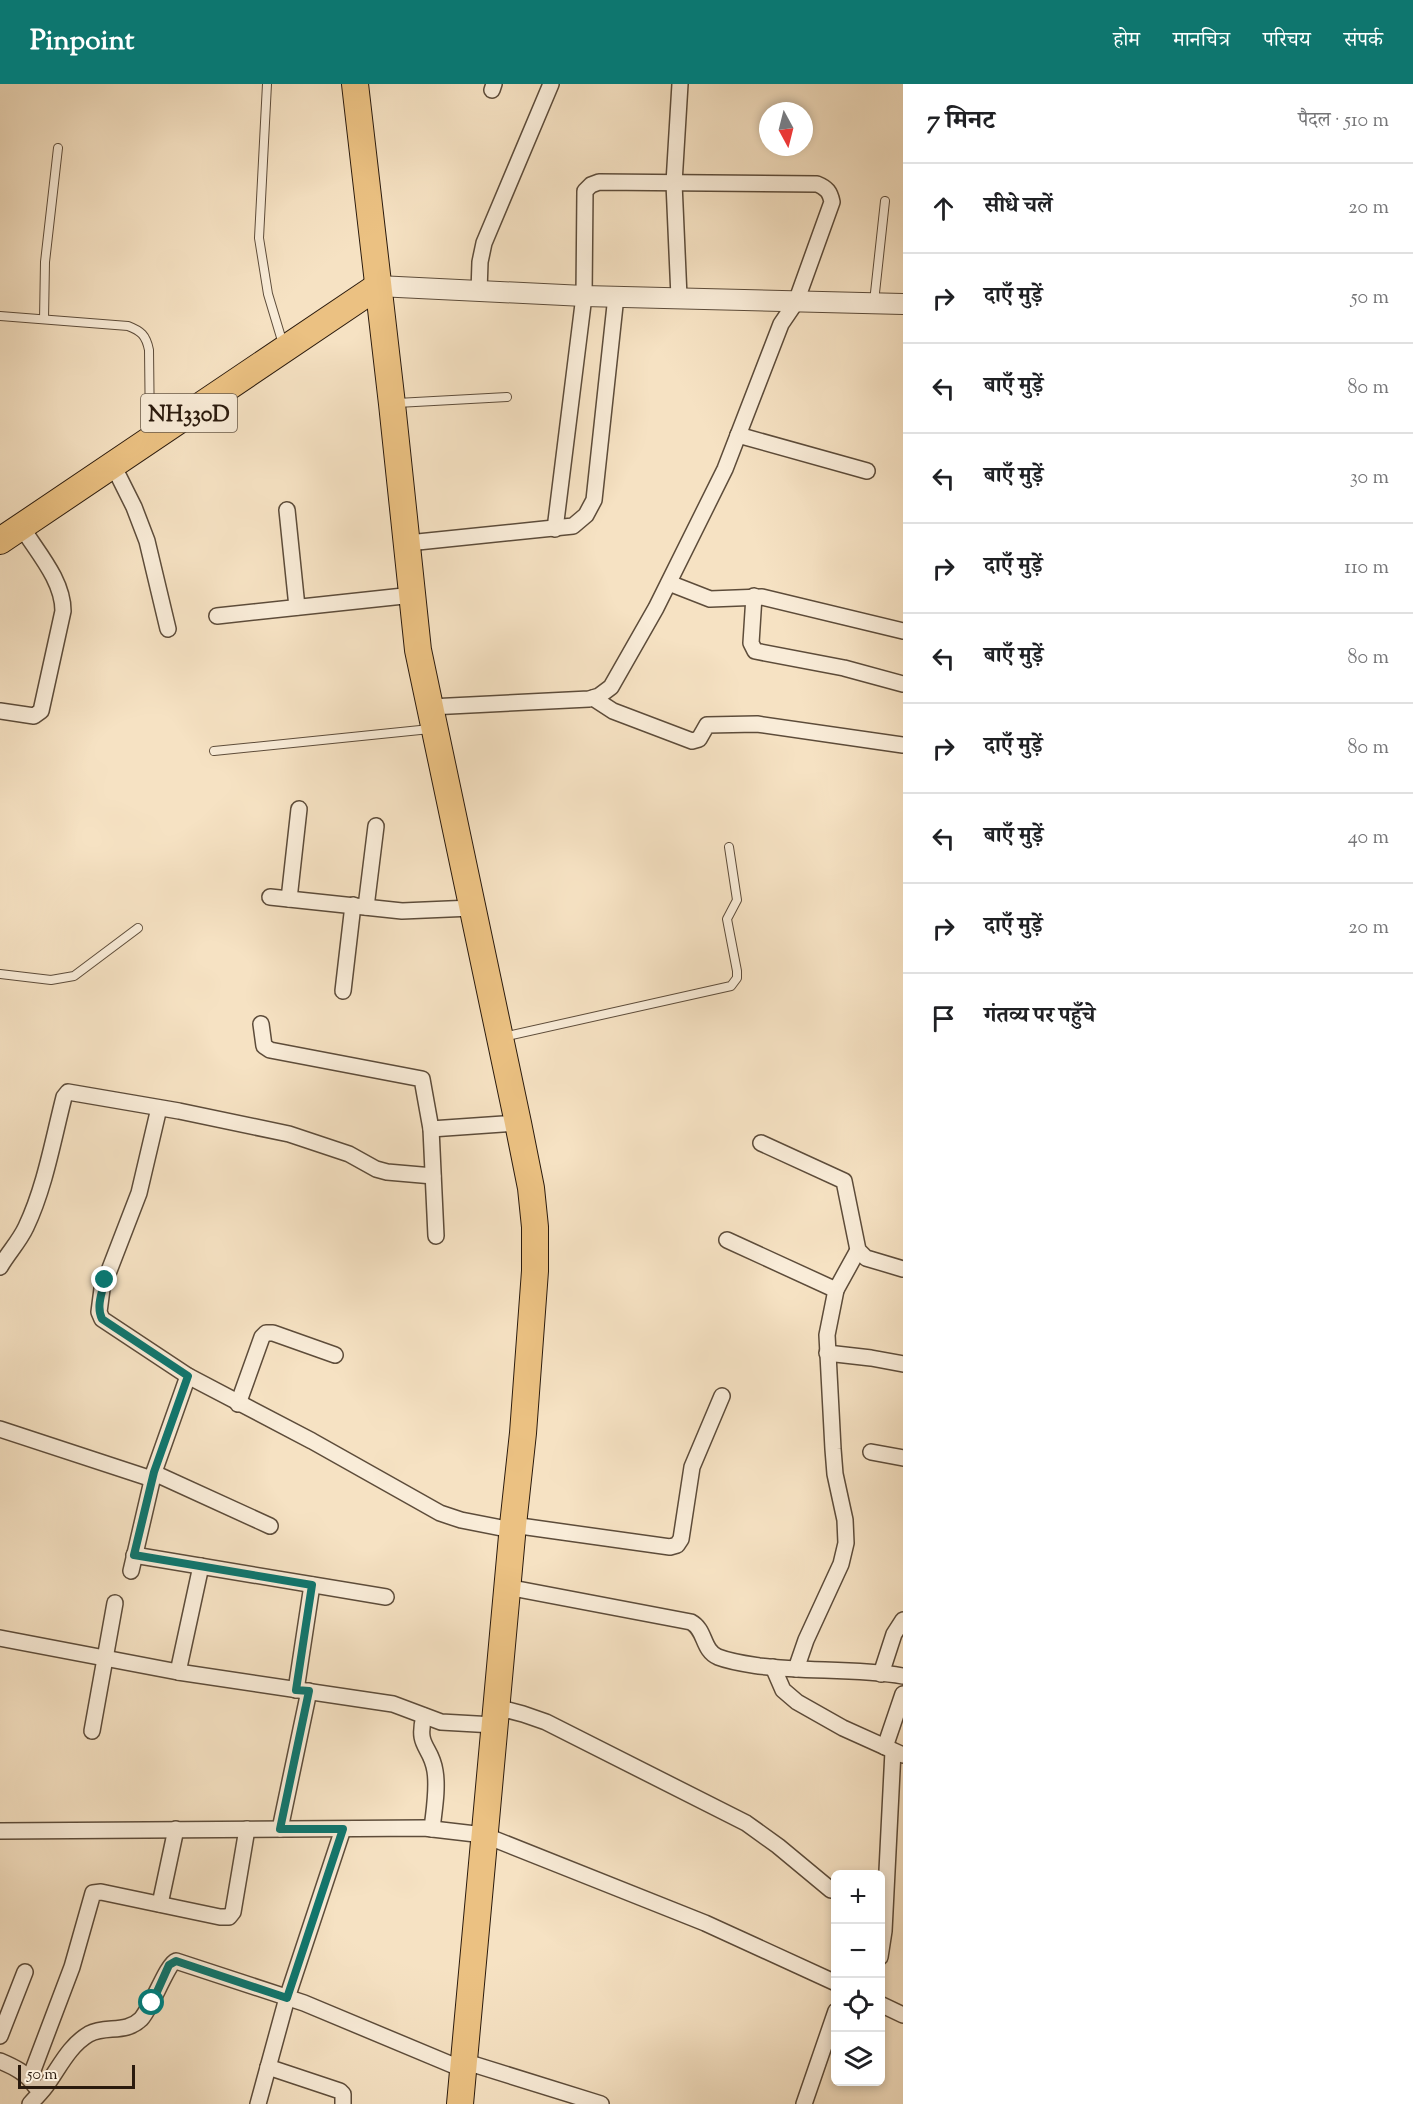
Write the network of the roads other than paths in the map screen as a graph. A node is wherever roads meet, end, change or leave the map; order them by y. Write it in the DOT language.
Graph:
graph roads {
  1 [pos="267,84"];
  2 [pos="355,84"];
  3 [pos="551,84"];
  4 [pos="680,84"];
  5 [pos="58,148"];
  6 [pos="674,183"];
  7 [pos="885,201"];
  8 [pos="378,286"];
  9 [pos="479,292"];
  10 [pos="584,296"];
  11 [pos="616,297"];
  12 [pos="679,297"];
  13 [pos="796,302"];
  14 [pos="874,304"];
  15 [pos="903,304"];
  16 [pos="0,316"];
  17 [pos="44,319"];
  18 [pos="284,349"];
  19 [pos="507,397"];
  20 [pos="392,404"];
  21 [pos="738,435"];
  22 [pos="150,439"];
  23 [pos="113,465"];
  24 [pos="867,471"];
  25 [pos="287,510"];
  26 [pos="21,526"];
  27 [pos="555,529"];
  28 [pos="0,542"];
  29 [pos="408,543"];
  30 [pos="669,583"];
  31 [pos="413,595"];
  32 [pos="754,596"];
  33 [pos="297,608"];
  34 [pos="217,616"];
  35 [pos="168,628"];
  36 [pos="903,631"];
  37 [pos="903,684"];
  38 [pos="593,698"];
  39 [pos="0,711"];
  40 [pos="432,718"];
  41 [pos="903,745"];
  42 [pos="214,751"];
  43 [pos="299,808"];
  44 [pos="376,826"];
  45 [pos="729,847"];
  46 [pos="270,897"];
  47 [pos="289,899"];
  48 [pos="360,906"];
  49 [pos="472,908"];
  50 [pos="138,928"];
  51 [pos="0,974"];
  52 [pos="343,991"];
  53 [pos="261,1024"];
  54 [pos="500,1038"];
  55 [pos="159,1108"];
  56 [pos="518,1123"];
  57 [pos="431,1129"];
  58 [pos="761,1143"];
  59 [pos="433,1176"];
  60 [pos="436,1236"];
  61 [pos="727,1240"];
  62 [pos="8,1243"];
  63 [pos="858,1250"];
  64 [pos="0,1267"];
  65 [pos="903,1269"];
  66 [pos="836,1290"];
  67 [pos="827,1353"];
  68 [pos="335,1355"];
  69 [pos="903,1364"];
  70 [pos="188,1376"];
  71 [pos="722,1396"];
  72 [pos="238,1404"];
  73 [pos="0,1429"];
  74 [pos="871,1452"];
  75 [pos="903,1458"];
  76 [pos="153,1476"];
  77 [pos="270,1526"];
  78 [pos="513,1527"];
  79 [pos="134,1555"];
  80 [pos="201,1566"];
  81 [pos="130,1571"];
  82 [pos="312,1585"];
  83 [pos="507,1587"];
  84 [pos="387,1597"];
  85 [pos="115,1603"];
  86 [pos="903,1620"];
  87 [pos="0,1638"];
  88 [pos="107,1657"];
  89 [pos="773,1667"];
  90 [pos="796,1669"];
  91 [pos="178,1672"];
  92 [pos="881,1674"];
  93 [pos="903,1677"];
  94 [pos="302,1691"];
  95 [pos="903,1694"];
  96 [pos="424,1716"];
  97 [pos="495,1716"];
  98 [pos="92,1731"];
  99 [pos="894,1751"];
  100 [pos="432,1828"];
  101 [pos="176,1829"];
  102 [pos="248,1829"];
  103 [pos="280,1829"];
  104 [pos="343,1829"];
  105 [pos="0,1831"];
  106 [pos="484,1835"];
  107 [pos="831,1890"];
  108 [pos="160,1905"];
  109 [pos="884,1924"];
  110 [pos="25,1972"];
  111 [pos="831,1981"];
  112 [pos="287,1998"];
  113 [pos="885,2006"];
  114 [pos="903,2014"];
  115 [pos="831,2026"];
  116 [pos="0,2036"];
  117 [pos="0,2061"];
  118 [pos="462,2065"];
  119 [pos="268,2067"];
  120 [pos="30,2078"];
  121 [pos="35,2099"];
  122 [pos="258,2104"];
  123 [pos="343,2104"];
  124 [pos="460,2104"];
  125 [pos="601,2104"];
  126 [pos="804,2104"];
  1 -- 18 [label="lane"];
  2 -- 8 [label="highway"];
  3 -- 9 [label="street"];
  4 -- 6 [label="street"];
  5 -- 17 [label="lane"];
  6 -- 10 [label="street"];
  6 -- 12 [label="street"];
  6 -- 13 [label="street"];
  7 -- 14 [label="lane"];
  8 -- 9 [label="street"];
  8 -- 18 [label="highway, NH330D"];
  8 -- 20 [label="highway"];
  9 -- 10 [label="street"];
  10 -- 11 [label="street"];
  10 -- 27 [label="street"];
  11 -- 12 [label="street"];
  11 -- 27 [label="street"];
  12 -- 13 [label="street"];
  13 -- 14 [label="street"];
  13 -- 21 [label="street"];
  14 -- 15 [label="street"];
  16 -- 17 [label="lane"];
  17 -- 22 [label="lane"];
  18 -- 22 [label="highway, NH330D"];
  19 -- 20 [label="lane"];
  20 -- 29 [label="highway"];
  21 -- 24 [label="street"];
  21 -- 30 [label="street"];
  22 -- 23 [label="highway, NH330D"];
  23 -- 26 [label="highway, NH330D"];
  23 -- 35 [label="street"];
  25 -- 33 [label="street"];
  26 -- 28 [label="highway, NH330D"];
  26 -- 39 [label="street"];
  27 -- 29 [label="street"];
  29 -- 31 [label="highway"];
  30 -- 32 [label="street"];
  30 -- 38 [label="street"];
  31 -- 33 [label="street"];
  31 -- 40 [label="highway"];
  32 -- 36 [label="street"];
  32 -- 37 [label="street"];
  33 -- 34 [label="street"];
  38 -- 40 [label="street"];
  38 -- 41 [label="street"];
  40 -- 42 [label="lane"];
  40 -- 49 [label="highway"];
  43 -- 47 [label="street"];
  44 -- 48 [label="street"];
  45 -- 54 [label="lane"];
  46 -- 47 [label="street"];
  47 -- 48 [label="street"];
  48 -- 49 [label="street"];
  48 -- 52 [label="street"];
  49 -- 54 [label="highway"];
  50 -- 51 [label="lane"];
  53 -- 57 [label="street"];
  54 -- 56 [label="highway"];
  55 -- 59 [label="street"];
  55 -- 62 [label="street"];
  55 -- 70 [label="street"];
  56 -- 57 [label="street"];
  56 -- 78 [label="highway"];
  57 -- 59 [label="street"];
  58 -- 63 [label="street"];
  59 -- 60 [label="street"];
  61 -- 66 [label="street"];
  62 -- 64 [label="street"];
  63 -- 65 [label="street"];
  63 -- 66 [label="street"];
  66 -- 67 [label="street"];
  67 -- 69 [label="street"];
  67 -- 90 [label="street"];
  68 -- 72 [label="street"];
  70 -- 72 [label="street"];
  70 -- 76 [label="street"];
  71 -- 78 [label="street"];
  72 -- 78 [label="street"];
  73 -- 76 [label="street"];
  74 -- 75 [label="street"];
  76 -- 77 [label="street"];
  76 -- 79 [label="street"];
  78 -- 83 [label="highway"];
  79 -- 80 [label="street"];
  79 -- 81 [label="street"];
  80 -- 82 [label="street"];
  80 -- 91 [label="street"];
  82 -- 84 [label="street"];
  82 -- 94 [label="street"];
  83 -- 89 [label="street"];
  83 -- 97 [label="highway"];
  85 -- 88 [label="street"];
  86 -- 92 [label="street"];
  87 -- 88 [label="street"];
  88 -- 91 [label="street"];
  88 -- 98 [label="street"];
  89 -- 90 [label="street"];
  89 -- 99 [label="street"];
  90 -- 92 [label="street"];
  91 -- 94 [label="street"];
  92 -- 93 [label="street"];
  94 -- 96 [label="street"];
  94 -- 103 [label="street"];
  95 -- 99 [label="street"];
  96 -- 97 [label="street"];
  96 -- 100 [label="street"];
  97 -- 106 [label="highway"];
  97 -- 107 [label="street"];
  99 -- 109 [label="street"];
  100 -- 104 [label="street"];
  100 -- 106 [label="street"];
  101 -- 102 [label="street"];
  101 -- 105 [label="street"];
  101 -- 108 [label="street"];
  102 -- 103 [label="street"];
  102 -- 108 [label="street"];
  103 -- 104 [label="street"];
  104 -- 112 [label="street"];
  106 -- 111 [label="street"];
  106 -- 118 [label="highway"];
  108 -- 120 [label="street"];
  110 -- 116 [label="street"];
  112 -- 118 [label="street"];
  112 -- 119 [label="street"];
  112 -- 121 [label="street"];
  113 -- 114 [label="street"];
  115 -- 126 [label="street"];
  117 -- 120 [label="street"];
  118 -- 124 [label="highway"];
  118 -- 125 [label="street"];
  119 -- 122 [label="street"];
  119 -- 123 [label="street"];
  120 -- 121 [label="street"];
}
